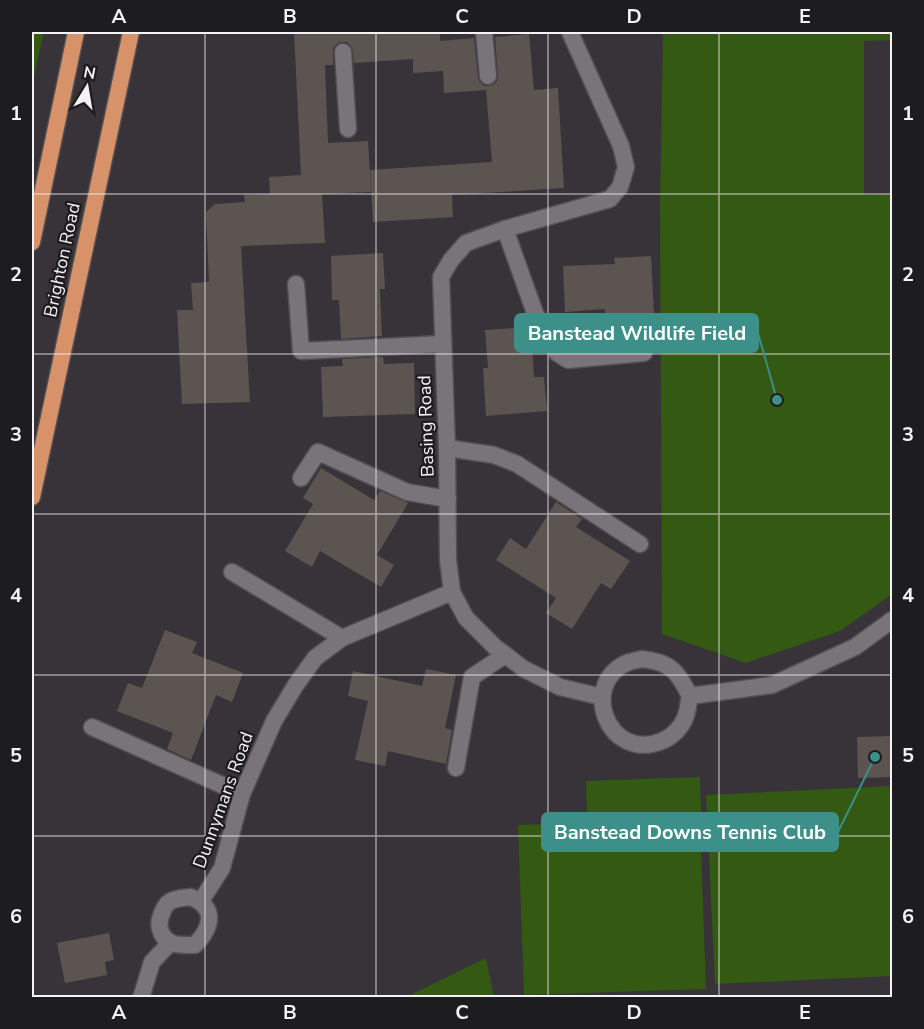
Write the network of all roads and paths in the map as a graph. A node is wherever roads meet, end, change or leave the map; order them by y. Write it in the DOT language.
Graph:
graph roads {
  1 [pos="76,32"];
  2 [pos="130,32"];
  3 [pos="484,32"];
  4 [pos="570,32"];
  5 [pos="343,52"];
  6 [pos="488,76"];
  7 [pos="348,129"];
  8 [pos="505,229"];
  9 [pos="32,242"];
  10 [pos="297,284"];
  11 [pos="442,344"];
  12 [pos="645,353"];
  13 [pos="447,448"];
  14 [pos="301,478"];
  15 [pos="32,497"];
  16 [pos="448,499"];
  17 [pos="640,544"];
  18 [pos="232,572"];
  19 [pos="452,592"];
  20 [pos="892,620"];
  21 [pos="342,639"];
  22 [pos="505,655"];
  23 [pos="690,696"];
  24 [pos="602,697"];
  25 [pos="92,726"];
  26 [pos="456,768"];
  27 [pos="242,794"];
  28 [pos="201,901"];
  29 [pos="170,943"];
  30 [pos="141,998"];
  1 -- 9 [label="highway, Brighton Road"];
  2 -- 15 [label="highway, Brighton Road"];
  3 -- 6 [label="street"];
  4 -- 8 [label="street, Basing Road"];
  5 -- 7 [label="street"];
  8 -- 11 [label="street, Basing Road"];
  8 -- 12 [label="street"];
  10 -- 11 [label="street"];
  11 -- 13 [label="street, Basing Road"];
  13 -- 16 [label="street, Basing Road"];
  13 -- 17 [label="street"];
  14 -- 16 [label="street"];
  16 -- 19 [label="street, Basing Road"];
  18 -- 21 [label="street"];
  19 -- 21 [label="street, Dunnymans Road"];
  19 -- 22 [label="street, Basing Road"];
  20 -- 23 [label="street"];
  21 -- 27 [label="street, Dunnymans Road"];
  22 -- 24 [label="street, Basing Road"];
  22 -- 26 [label="street"];
  23 -- 24 [label="street"];
  23 -- 24 [label="street"];
  25 -- 27 [label="street"];
  27 -- 28 [label="street, Dunnymans Road"];
  28 -- 29 [label="street"];
  28 -- 29 [label="street"];
  29 -- 30 [label="street"];
}
